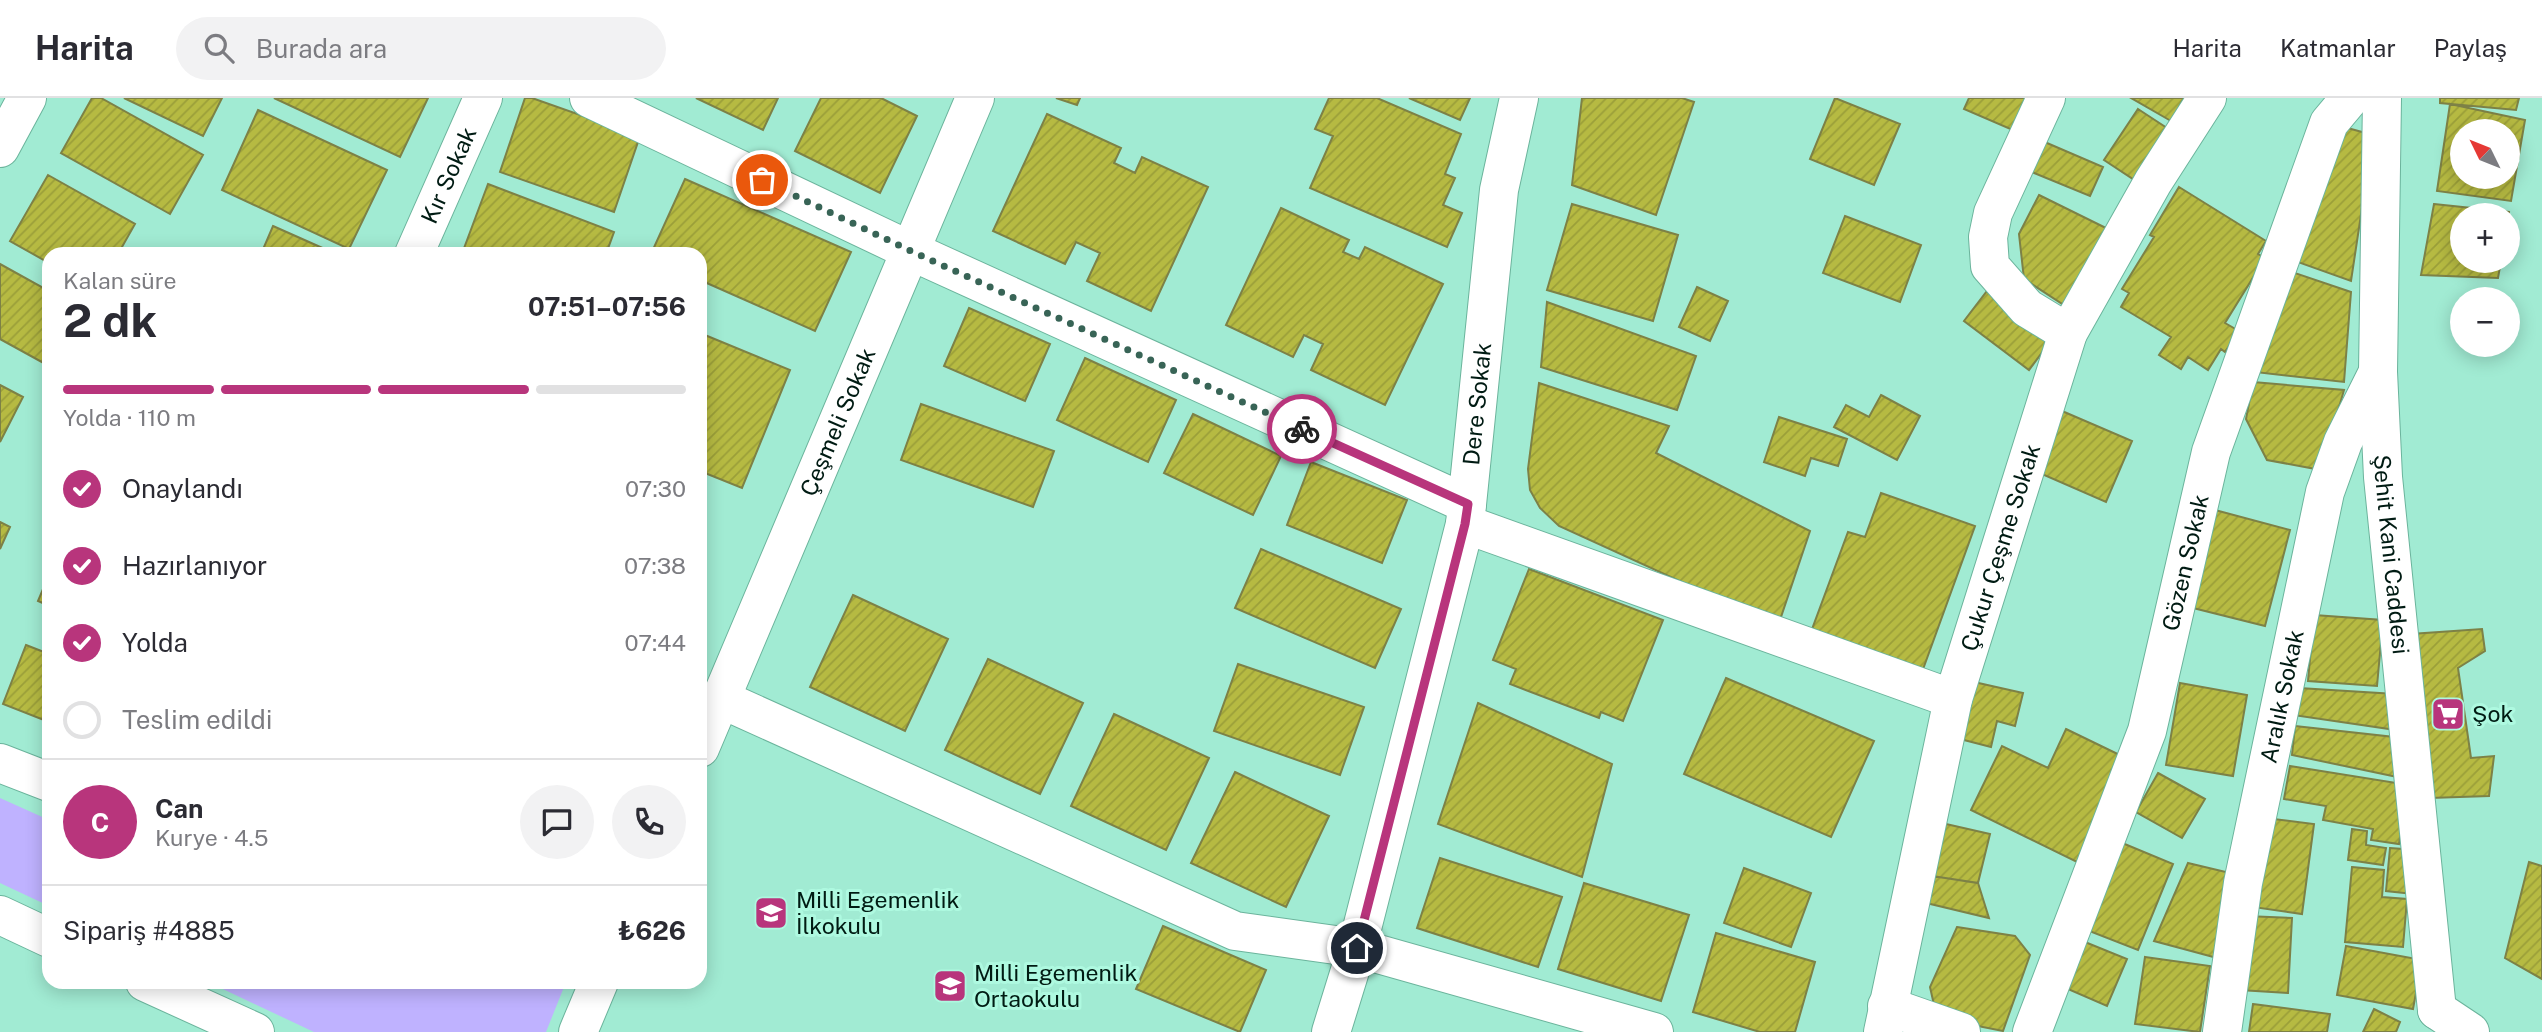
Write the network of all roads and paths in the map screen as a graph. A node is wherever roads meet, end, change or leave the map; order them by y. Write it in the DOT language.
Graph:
graph roads {
  1 [pos="27,98"];
  2 [pos="483,98"];
  3 [pos="589,98"];
  4 [pos="975,98"];
  5 [pos="1519,98"];
  6 [pos="2046,98"];
  7 [pos="2207,98"];
  8 [pos="2350,98"];
  9 [pos="2382,98"];
  10 [pos="0,148"];
  11 [pos="417,247"];
  12 [pos="911,251"];
  13 [pos="2068,333"];
  14 [pos="2378,372"];
  15 [pos="1466,514"];
  16 [pos="721,699"];
  17 [pos="1953,699"];
  18 [pos="707,732"];
  19 [pos="0,763"];
  20 [pos="42,779"];
  21 [pos="0,915"];
  22 [pos="42,935"];
  23 [pos="1357,948"];
  24 [pos="160,989"];
  25 [pos="596,989"];
  26 [pos="1885,1019"];
  27 [pos="2430,1021"];
  28 [pos="254,1032"];
  29 [pos="578,1032"];
  30 [pos="1331,1032"];
  31 [pos="1654,1032"];
  32 [pos="1961,1032"];
  33 [pos="2032,1032"];
  34 [pos="2222,1032"];
  35 [pos="2470,1032"];
  1 -- 10 [label="street"];
  2 -- 11 [label="street, Kır Sokak"];
  3 -- 12 [label="street"];
  4 -- 12 [label="street, Çeşmeli Sokak"];
  5 -- 15 [label="street, Dere Sokak"];
  6 -- 13 [label="street"];
  7 -- 13 [label="street, Çukur Çeşme Sokak"];
  8 -- 33 [label="street, Gözen Sokak"];
  9 -- 14 [label="street, Şehit Kani Caddesi"];
  12 -- 15 [label="street"];
  12 -- 16 [label="street, Çeşmeli Sokak"];
  13 -- 17 [label="street, Çukur Çeşme Sokak"];
  14 -- 27 [label="street, Şehit Kani Caddesi"];
  14 -- 34 [label="street, Aralık Sokak"];
  15 -- 17 [label="street"];
  15 -- 23 [label="street, Dere Sokak"];
  16 -- 18 [label="street, Çeşmeli Sokak"];
  16 -- 23 [label="street"];
  17 -- 26 [label="street, Çukur Çeşme Sokak"];
  19 -- 20 [label="street"];
  21 -- 22 [label="street"];
  23 -- 30 [label="street, Dere Sokak"];
  23 -- 31 [label="street"];
  24 -- 28 [label="street"];
  25 -- 29 [label="street"];
  26 -- 32 [label="street"];
  27 -- 35 [label="street"];
}
